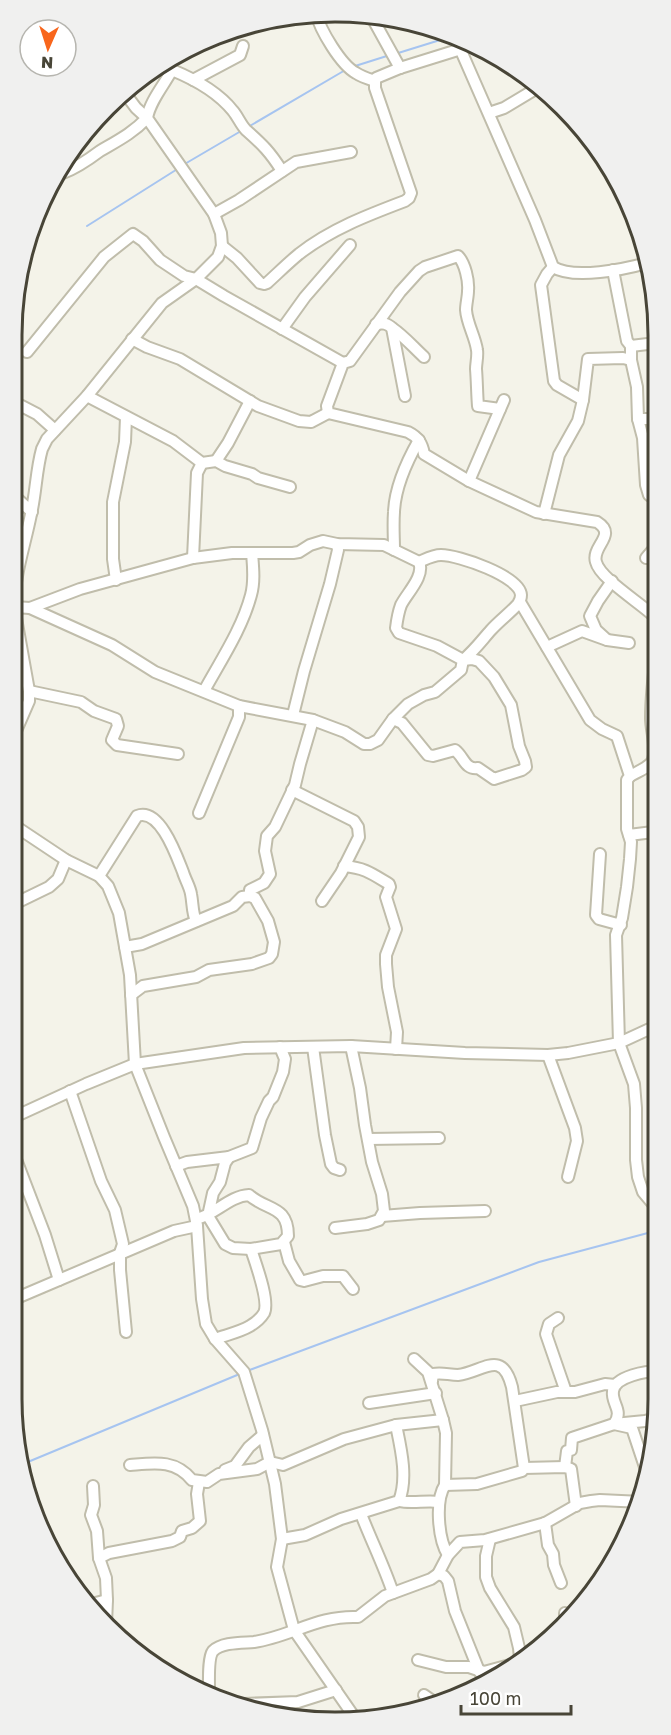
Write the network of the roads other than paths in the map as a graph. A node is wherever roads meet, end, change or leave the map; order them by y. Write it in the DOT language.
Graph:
graph roads {
  1 [pos="318,23"];
  2 [pos="376,25"];
  3 [pos="243,46"];
  4 [pos="460,48"];
  5 [pos="461,49"];
  6 [pos="172,68"];
  7 [pos="400,68"];
  8 [pos="168,71"];
  9 [pos="194,80"];
  10 [pos="375,81"];
  11 [pos="532,91"];
  12 [pos="130,99"];
  13 [pos="489,113"];
  14 [pos="147,118"];
  15 [pos="351,152"];
  16 [pos="70,170"];
  17 [pos="282,171"];
  18 [pos="214,214"];
  19 [pos="350,245"];
  20 [pos="222,246"];
  21 [pos="640,264"];
  22 [pos="553,267"];
  23 [pos="614,270"];
  24 [pos="196,279"];
  25 [pos="376,324"];
  26 [pos="392,328"];
  27 [pos="282,329"];
  28 [pos="132,339"];
  29 [pos="648,344"];
  30 [pos="631,346"];
  31 [pos="27,352"];
  32 [pos="424,357"];
  33 [pos="631,360"];
  34 [pos="343,363"];
  35 [pos="87,396"];
  36 [pos="405,396"];
  37 [pos="583,400"];
  38 [pos="250,401"];
  39 [pos="22,406"];
  40 [pos="328,412"];
  41 [pos="126,417"];
  42 [pos="638,419"];
  43 [pos="648,419"];
  44 [pos="55,430"];
  45 [pos="419,440"];
  46 [pos="216,461"];
  47 [pos="202,463"];
  48 [pos="469,482"];
  49 [pos="290,487"];
  50 [pos="648,492"];
  51 [pos="22,503"];
  52 [pos="32,512"];
  53 [pos="544,514"];
  54 [pos="337,544"];
  55 [pos="22,547"];
  56 [pos="394,550"];
  57 [pos="252,553"];
  58 [pos="648,556"];
  59 [pos="193,558"];
  60 [pos="646,558"];
  61 [pos="419,562"];
  62 [pos="116,580"];
  63 [pos="612,581"];
  64 [pos="520,602"];
  65 [pos="22,608"];
  66 [pos="30,608"];
  67 [pos="648,611"];
  68 [pos="607,640"];
  69 [pos="629,643"];
  70 [pos="548,647"];
  71 [pos="463,660"];
  72 [pos="22,665"];
  73 [pos="29,691"];
  74 [pos="204,691"];
  75 [pos="239,706"];
  76 [pos="293,715"];
  77 [pos="22,717"];
  78 [pos="393,719"];
  79 [pos="313,720"];
  80 [pos="178,754"];
  81 [pos="648,766"];
  82 [pos="630,776"];
  83 [pos="292,790"];
  84 [pos="199,813"];
  85 [pos="22,831"];
  86 [pos="648,832"];
  87 [pos="629,835"];
  88 [pos="600,854"];
  89 [pos="66,860"];
  90 [pos="344,866"];
  91 [pos="99,876"];
  92 [pos="250,896"];
  93 [pos="22,900"];
  94 [pos="322,901"];
  95 [pos="196,921"];
  96 [pos="621,925"];
  97 [pos="125,947"];
  98 [pos="131,995"];
  99 [pos="648,1030"];
  100 [pos="619,1043"];
  101 [pos="351,1046"];
  102 [pos="280,1047"];
  103 [pos="313,1047"];
  104 [pos="396,1049"];
  105 [pos="548,1055"];
  106 [pos="135,1064"];
  107 [pos="70,1091"];
  108 [pos="22,1113"];
  109 [pos="439,1138"];
  110 [pos="368,1139"];
  111 [pos="229,1157"];
  112 [pos="176,1166"];
  113 [pos="340,1170"];
  114 [pos="22,1175"];
  115 [pos="568,1177"];
  116 [pos="648,1198"];
  117 [pos="485,1211"];
  118 [pos="208,1216"];
  119 [pos="382,1216"];
  120 [pos="197,1223"];
  121 [pos="334,1228"];
  122 [pos="284,1242"];
  123 [pos="251,1249"];
  124 [pos="120,1253"];
  125 [pos="59,1280"];
  126 [pos="353,1289"];
  127 [pos="22,1296"];
  128 [pos="558,1318"];
  129 [pos="126,1332"];
  130 [pos="215,1339"];
  131 [pos="414,1359"];
  132 [pos="648,1371"];
  133 [pos="432,1381"];
  134 [pos="615,1385"];
  135 [pos="566,1392"];
  136 [pos="436,1394"];
  137 [pos="515,1401"];
  138 [pos="369,1403"];
  139 [pos="443,1420"];
  140 [pos="648,1420"];
  141 [pos="614,1424"];
  142 [pos="396,1425"];
  143 [pos="263,1435"];
  144 [pos="642,1459"];
  145 [pos="270,1462"];
  146 [pos="130,1465"];
  147 [pos="565,1467"];
  148 [pos="524,1468"];
  149 [pos="224,1473"];
  150 [pos="199,1482"];
  151 [pos="445,1485"];
  152 [pos="93,1486"];
  153 [pos="631,1501"];
  154 [pos="399,1502"];
  155 [pos="439,1502"];
  156 [pos="576,1506"];
  157 [pos="361,1514"];
  158 [pos="545,1523"];
  159 [pos="282,1539"];
  160 [pos="490,1539"];
  161 [pos="448,1555"];
  162 [pos="99,1558"];
  163 [pos="438,1574"];
  164 [pos="561,1583"];
  165 [pos="393,1593"];
  166 [pos="107,1600"];
  167 [pos="97,1603"];
  168 [pos="106,1613"];
  169 [pos="294,1630"];
  170 [pos="519,1653"];
  171 [pos="418,1660"];
  172 [pos="495,1669"];
  173 [pos="479,1671"];
  174 [pos="482,1676"];
  175 [pos="208,1685"];
  176 [pos="336,1690"];
  177 [pos="424,1695"];
  178 [pos="429,1698"];
  179 [pos="285,1703"];
  180 [pos="262,1704"];
  181 [pos="286,1708"];
  182 [pos="351,1712"];
  1 -- 10 [label="street"];
  2 -- 7 [label="street"];
  3 -- 9 [label="street"];
  4 -- 7 [label="street"];
  5 -- 13 [label="street"];
  6 -- 9 [label="street"];
  7 -- 10 [label="street"];
  8 -- 14 [label="street"];
  9 -- 17 [label="street"];
  10 -- 20 [label="street"];
  11 -- 13 [label="street"];
  12 -- 14 [label="street"];
  13 -- 22 [label="street"];
  14 -- 16 [label="street"];
  14 -- 18 [label="street"];
  15 -- 17 [label="street"];
  17 -- 18 [label="street"];
  18 -- 20 [label="street"];
  19 -- 27 [label="street"];
  20 -- 24 [label="street"];
  21 -- 23 [label="street"];
  22 -- 23 [label="street"];
  22 -- 37 [label="street"];
  23 -- 30 [label="street"];
  24 -- 27 [label="street"];
  24 -- 28 [label="street"];
  24 -- 31 [label="street"];
  25 -- 26 [label="street"];
  25 -- 34 [label="street"];
  25 -- 48 [label="street"];
  26 -- 32 [label="street"];
  26 -- 36 [label="street"];
  27 -- 34 [label="street"];
  28 -- 35 [label="street"];
  28 -- 38 [label="street"];
  29 -- 30 [label="street"];
  30 -- 33 [label="street"];
  33 -- 37 [label="street"];
  33 -- 42 [label="street"];
  34 -- 40 [label="street"];
  35 -- 41 [label="street"];
  35 -- 44 [label="street"];
  37 -- 53 [label="street"];
  38 -- 40 [label="street"];
  38 -- 46 [label="street"];
  39 -- 44 [label="street"];
  40 -- 45 [label="street"];
  41 -- 47 [label="street"];
  41 -- 62 [label="street"];
  42 -- 43 [label="street"];
  42 -- 50 [label="street"];
  44 -- 52 [label="street"];
  45 -- 48 [label="street"];
  45 -- 56 [label="street"];
  46 -- 47 [label="street"];
  46 -- 49 [label="street"];
  47 -- 59 [label="street"];
  48 -- 53 [label="street"];
  51 -- 52 [label="street"];
  52 -- 55 [label="street"];
  53 -- 63 [label="street"];
  54 -- 56 [label="street"];
  54 -- 57 [label="street"];
  54 -- 76 [label="street"];
  56 -- 61 [label="street"];
  57 -- 59 [label="street"];
  57 -- 74 [label="street"];
  58 -- 60 [label="street"];
  59 -- 62 [label="street"];
  61 -- 64 [label="street"];
  61 -- 71 [label="street"];
  62 -- 66 [label="street"];
  63 -- 67 [label="street"];
  63 -- 68 [label="street"];
  64 -- 70 [label="street"];
  64 -- 71 [label="street"];
  65 -- 66 [label="street"];
  66 -- 74 [label="street"];
  68 -- 69 [label="street"];
  68 -- 70 [label="street"];
  70 -- 82 [label="street"];
  71 -- 78 [label="street"];
  71 -- 78 [label="street"];
  72 -- 73 [label="street"];
  73 -- 77 [label="street"];
  73 -- 80 [label="street"];
  74 -- 75 [label="street"];
  75 -- 76 [label="street"];
  75 -- 84 [label="street"];
  76 -- 79 [label="street"];
  78 -- 79 [label="street"];
  79 -- 83 [label="street"];
  81 -- 82 [label="street"];
  82 -- 87 [label="street"];
  83 -- 90 [label="street"];
  83 -- 92 [label="street"];
  85 -- 89 [label="street"];
  86 -- 87 [label="street"];
  87 -- 96 [label="street"];
  88 -- 96 [label="street"];
  89 -- 91 [label="street"];
  89 -- 93 [label="street"];
  90 -- 94 [label="street"];
  90 -- 104 [label="street"];
  91 -- 95 [label="street"];
  91 -- 97 [label="street"];
  92 -- 95 [label="street"];
  92 -- 98 [label="street"];
  95 -- 97 [label="street"];
  96 -- 100 [label="street"];
  97 -- 98 [label="street"];
  98 -- 106 [label="street"];
  99 -- 100 [label="street"];
  100 -- 105 [label="street"];
  100 -- 116 [label="street"];
  101 -- 103 [label="street"];
  101 -- 104 [label="street"];
  101 -- 110 [label="street"];
  102 -- 103 [label="street"];
  102 -- 106 [label="street"];
  102 -- 111 [label="street"];
  103 -- 113 [label="street"];
  104 -- 105 [label="street"];
  105 -- 115 [label="street"];
  106 -- 107 [label="street"];
  106 -- 112 [label="street"];
  107 -- 108 [label="street"];
  107 -- 124 [label="street"];
  109 -- 110 [label="street"];
  110 -- 119 [label="street"];
  111 -- 112 [label="street"];
  111 -- 118 [label="street"];
  112 -- 120 [label="street"];
  114 -- 125 [label="street"];
  117 -- 119 [label="street"];
  118 -- 120 [label="street"];
  118 -- 122 [label="street"];
  118 -- 123 [label="street"];
  119 -- 121 [label="street"];
  120 -- 124 [label="street"];
  120 -- 130 [label="street"];
  122 -- 123 [label="street"];
  122 -- 126 [label="street"];
  123 -- 130 [label="street"];
  124 -- 125 [label="street"];
  124 -- 129 [label="street"];
  125 -- 127 [label="street"];
  128 -- 135 [label="street"];
  130 -- 143 [label="street"];
  131 -- 133 [label="street"];
  132 -- 134 [label="street"];
  133 -- 136 [label="street"];
  133 -- 137 [label="street"];
  134 -- 135 [label="street"];
  134 -- 141 [label="street"];
  135 -- 137 [label="street"];
  136 -- 138 [label="street"];
  136 -- 139 [label="street"];
  137 -- 148 [label="street"];
  139 -- 142 [label="street"];
  139 -- 151 [label="street"];
  140 -- 141 [label="street"];
  141 -- 144 [label="street"];
  141 -- 147 [label="street"];
  142 -- 145 [label="street"];
  142 -- 154 [label="street"];
  143 -- 145 [label="street"];
  143 -- 149 [label="street"];
  145 -- 149 [label="street"];
  145 -- 159 [label="street"];
  146 -- 150 [label="street"];
  147 -- 148 [label="street"];
  147 -- 156 [label="street"];
  148 -- 151 [label="street"];
  149 -- 150 [label="street"];
  150 -- 162 [label="street"];
  151 -- 155 [label="street"];
  152 -- 162 [label="street"];
  153 -- 156 [label="street"];
  154 -- 155 [label="street"];
  154 -- 157 [label="street"];
  155 -- 161 [label="street"];
  156 -- 158 [label="street"];
  157 -- 159 [label="street"];
  157 -- 165 [label="street"];
  158 -- 160 [label="street"];
  158 -- 164 [label="street"];
  159 -- 169 [label="street"];
  160 -- 161 [label="street"];
  160 -- 170 [label="street"];
  161 -- 163 [label="street"];
  162 -- 166 [label="street"];
  163 -- 165 [label="street"];
  163 -- 173 [label="street"];
  165 -- 169 [label="street"];
  166 -- 167 [label="street"];
  166 -- 168 [label="street"];
  169 -- 175 [label="street"];
  169 -- 176 [label="street"];
  171 -- 173 [label="street"];
  172 -- 173 [label="street"];
  173 -- 174 [label="street"];
  176 -- 179 [label="street"];
  176 -- 182 [label="street"];
  177 -- 178 [label="street"];
  179 -- 180 [label="street"];
  179 -- 181 [label="street"];
}
